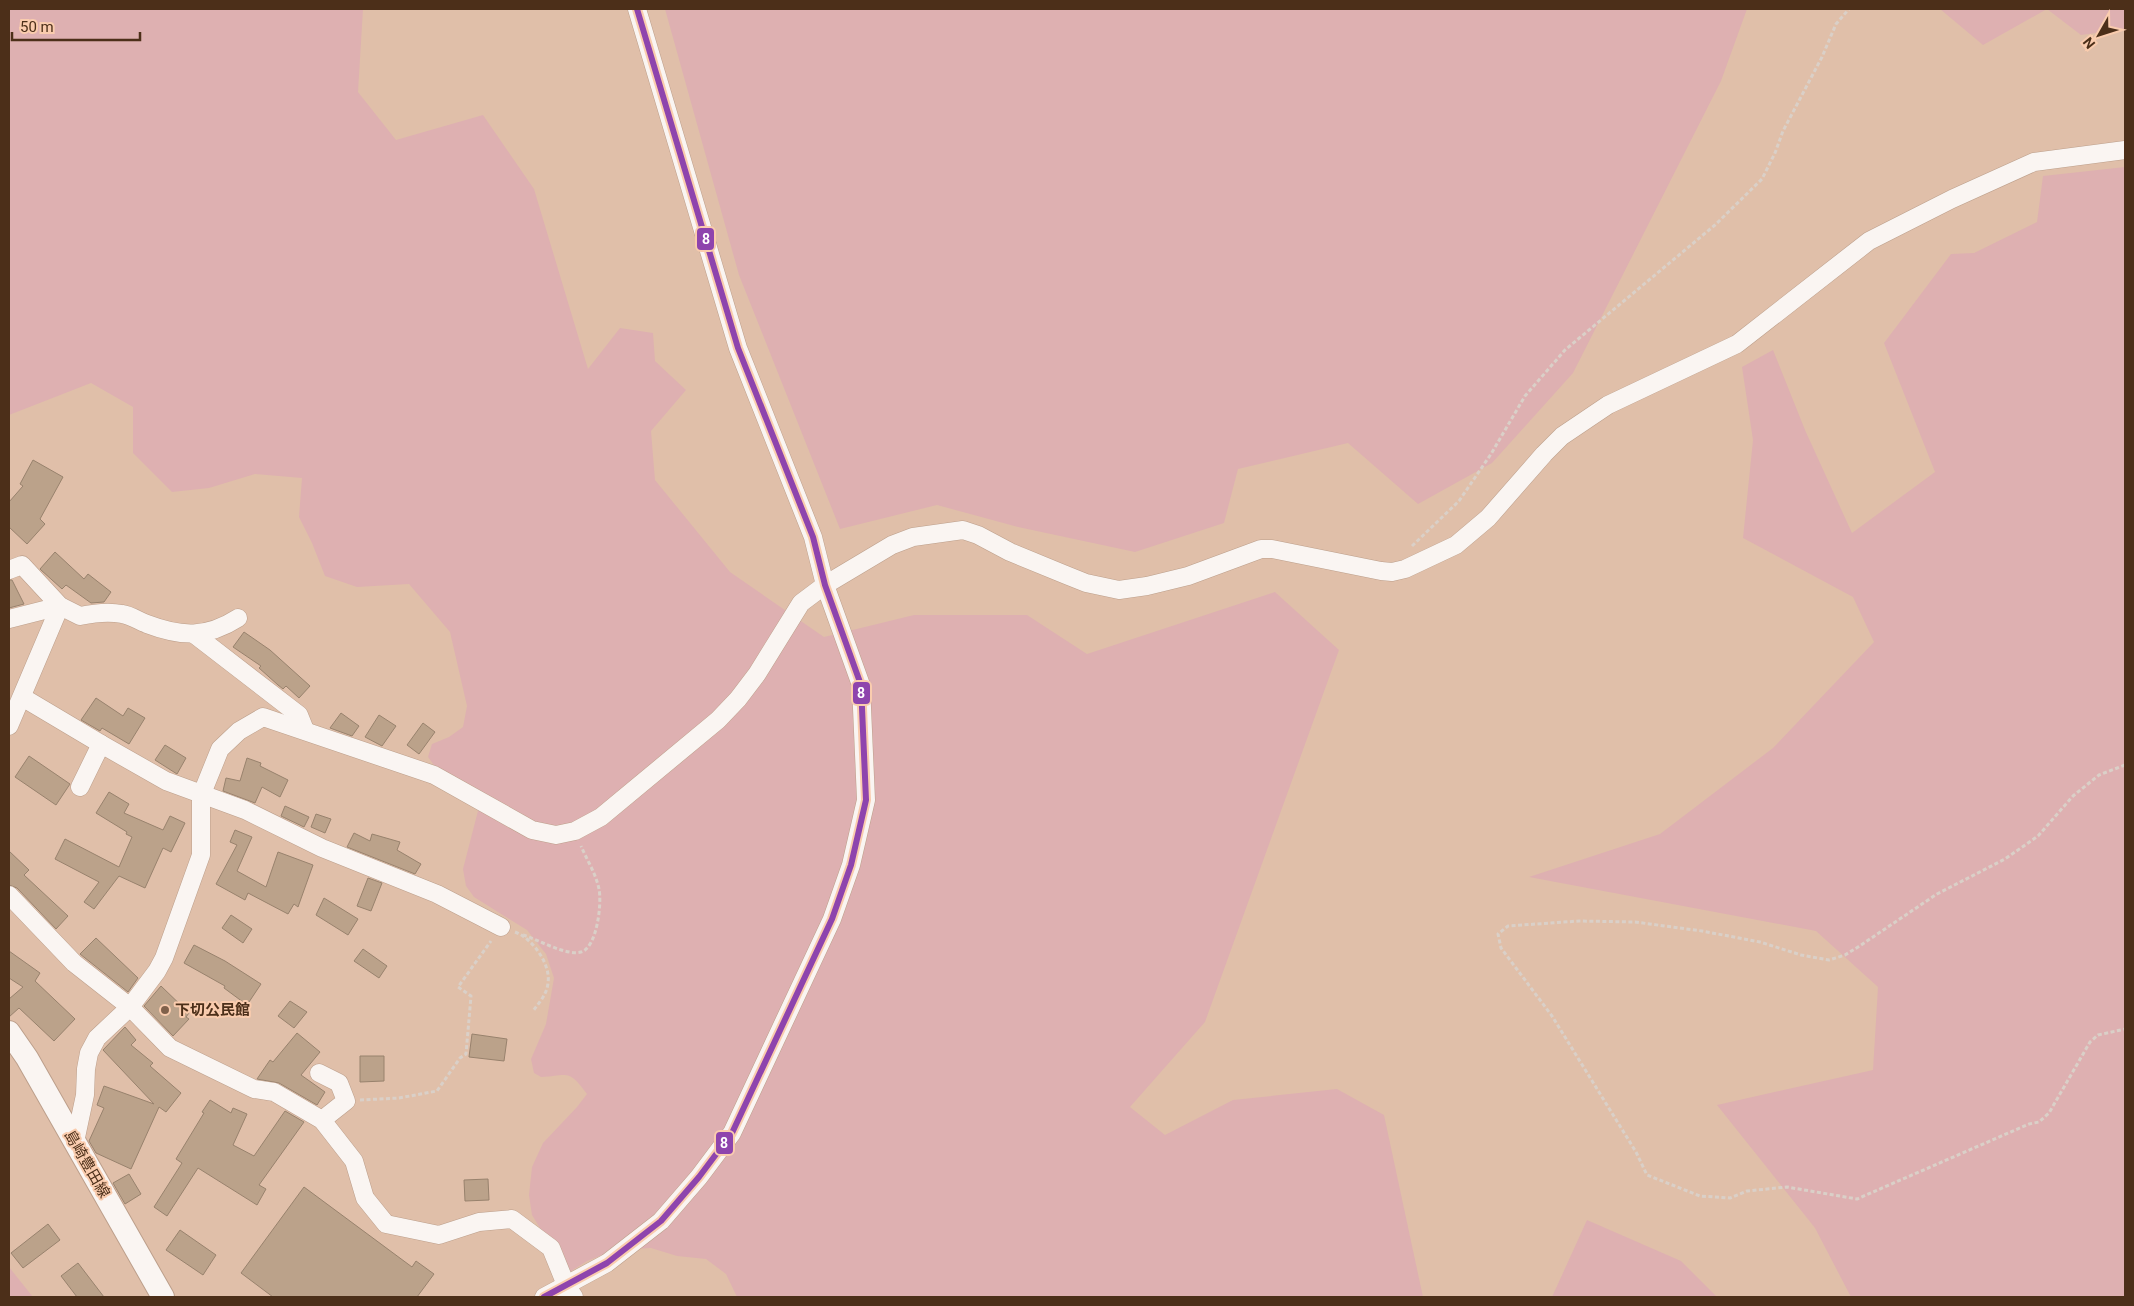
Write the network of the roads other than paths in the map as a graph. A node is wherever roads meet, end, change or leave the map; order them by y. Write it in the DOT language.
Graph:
graph roads {
  1 [pos="637,9"];
  2 [pos="2125,150"];
  3 [pos="9,570"];
  4 [pos="825,585"];
  5 [pos="60,606"];
  6 [pos="238,618"];
  7 [pos="9,619"];
  8 [pos="194,634"];
  9 [pos="22,697"];
  10 [pos="9,726"];
  11 [pos="304,730"];
  12 [pos="101,744"];
  13 [pos="80,787"];
  14 [pos="201,796"];
  15 [pos="9,895"];
  16 [pos="501,927"];
  17 [pos="130,1007"];
  18 [pos="9,1032"];
  19 [pos="319,1073"];
  20 [pos="322,1120"];
  21 [pos="74,1142"];
  22 [pos="570,1291"];
  23 [pos="162,1297"];
  24 [pos="544,1297"];
  1 -- 4 [label="street"];
  2 -- 4 [label="street"];
  3 -- 5 [label="street"];
  4 -- 11 [label="street"];
  4 -- 22 [label="street"];
  5 -- 7 [label="street"];
  5 -- 8 [label="street"];
  5 -- 9 [label="street"];
  6 -- 8 [label="street"];
  8 -- 11 [label="street"];
  9 -- 10 [label="street"];
  9 -- 12 [label="street"];
  11 -- 14 [label="street"];
  12 -- 13 [label="street"];
  12 -- 14 [label="street"];
  14 -- 16 [label="street"];
  14 -- 17 [label="street"];
  15 -- 17 [label="street"];
  17 -- 20 [label="street"];
  17 -- 21 [label="street"];
  18 -- 21 [label="main road, 島崎豊田線"];
  19 -- 20 [label="street"];
  20 -- 22 [label="street"];
  21 -- 23 [label="main road, 島崎豊田線"];
  22 -- 24 [label="street"];
}
